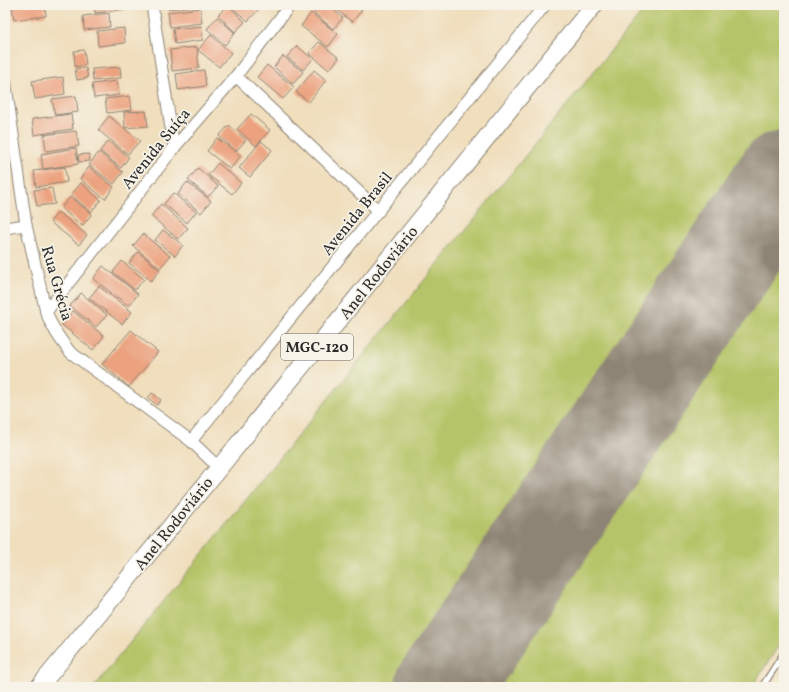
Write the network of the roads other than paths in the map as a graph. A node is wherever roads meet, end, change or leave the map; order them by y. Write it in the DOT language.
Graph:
graph roads {
  1 [pos="152,5"];
  2 [pos="290,5"];
  3 [pos="545,5"];
  4 [pos="594,5"];
  5 [pos="236,76"];
  6 [pos="5,79"];
  7 [pos="174,148"];
  8 [pos="379,211"];
  9 [pos="26,225"];
  10 [pos="5,228"];
  11 [pos="46,312"];
  12 [pos="190,441"];
  13 [pos="219,468"];
  14 [pos="784,653"];
  15 [pos="40,687"];
  16 [pos="762,687"];
  1 -- 7 [label="street"];
  2 -- 5 [label="street, Avenida Suíça"];
  3 -- 8 [label="street, Avenida Brasil"];
  4 -- 13 [label="main road, Anel Rodoviário / MGC-120"];
  5 -- 7 [label="street, Avenida Suíça"];
  5 -- 8 [label="street"];
  6 -- 9 [label="street, Rua Grécia"];
  7 -- 11 [label="street, Avenida Suíça"];
  8 -- 12 [label="street, Avenida Brasil"];
  9 -- 10 [label="street"];
  9 -- 11 [label="street, Rua Grécia"];
  11 -- 12 [label="street, Rua Grécia"];
  12 -- 13 [label="street, Rua Grécia"];
  13 -- 15 [label="main road, Anel Rodoviário / MGC-120"];
  14 -- 16 [label="lane"];
}
